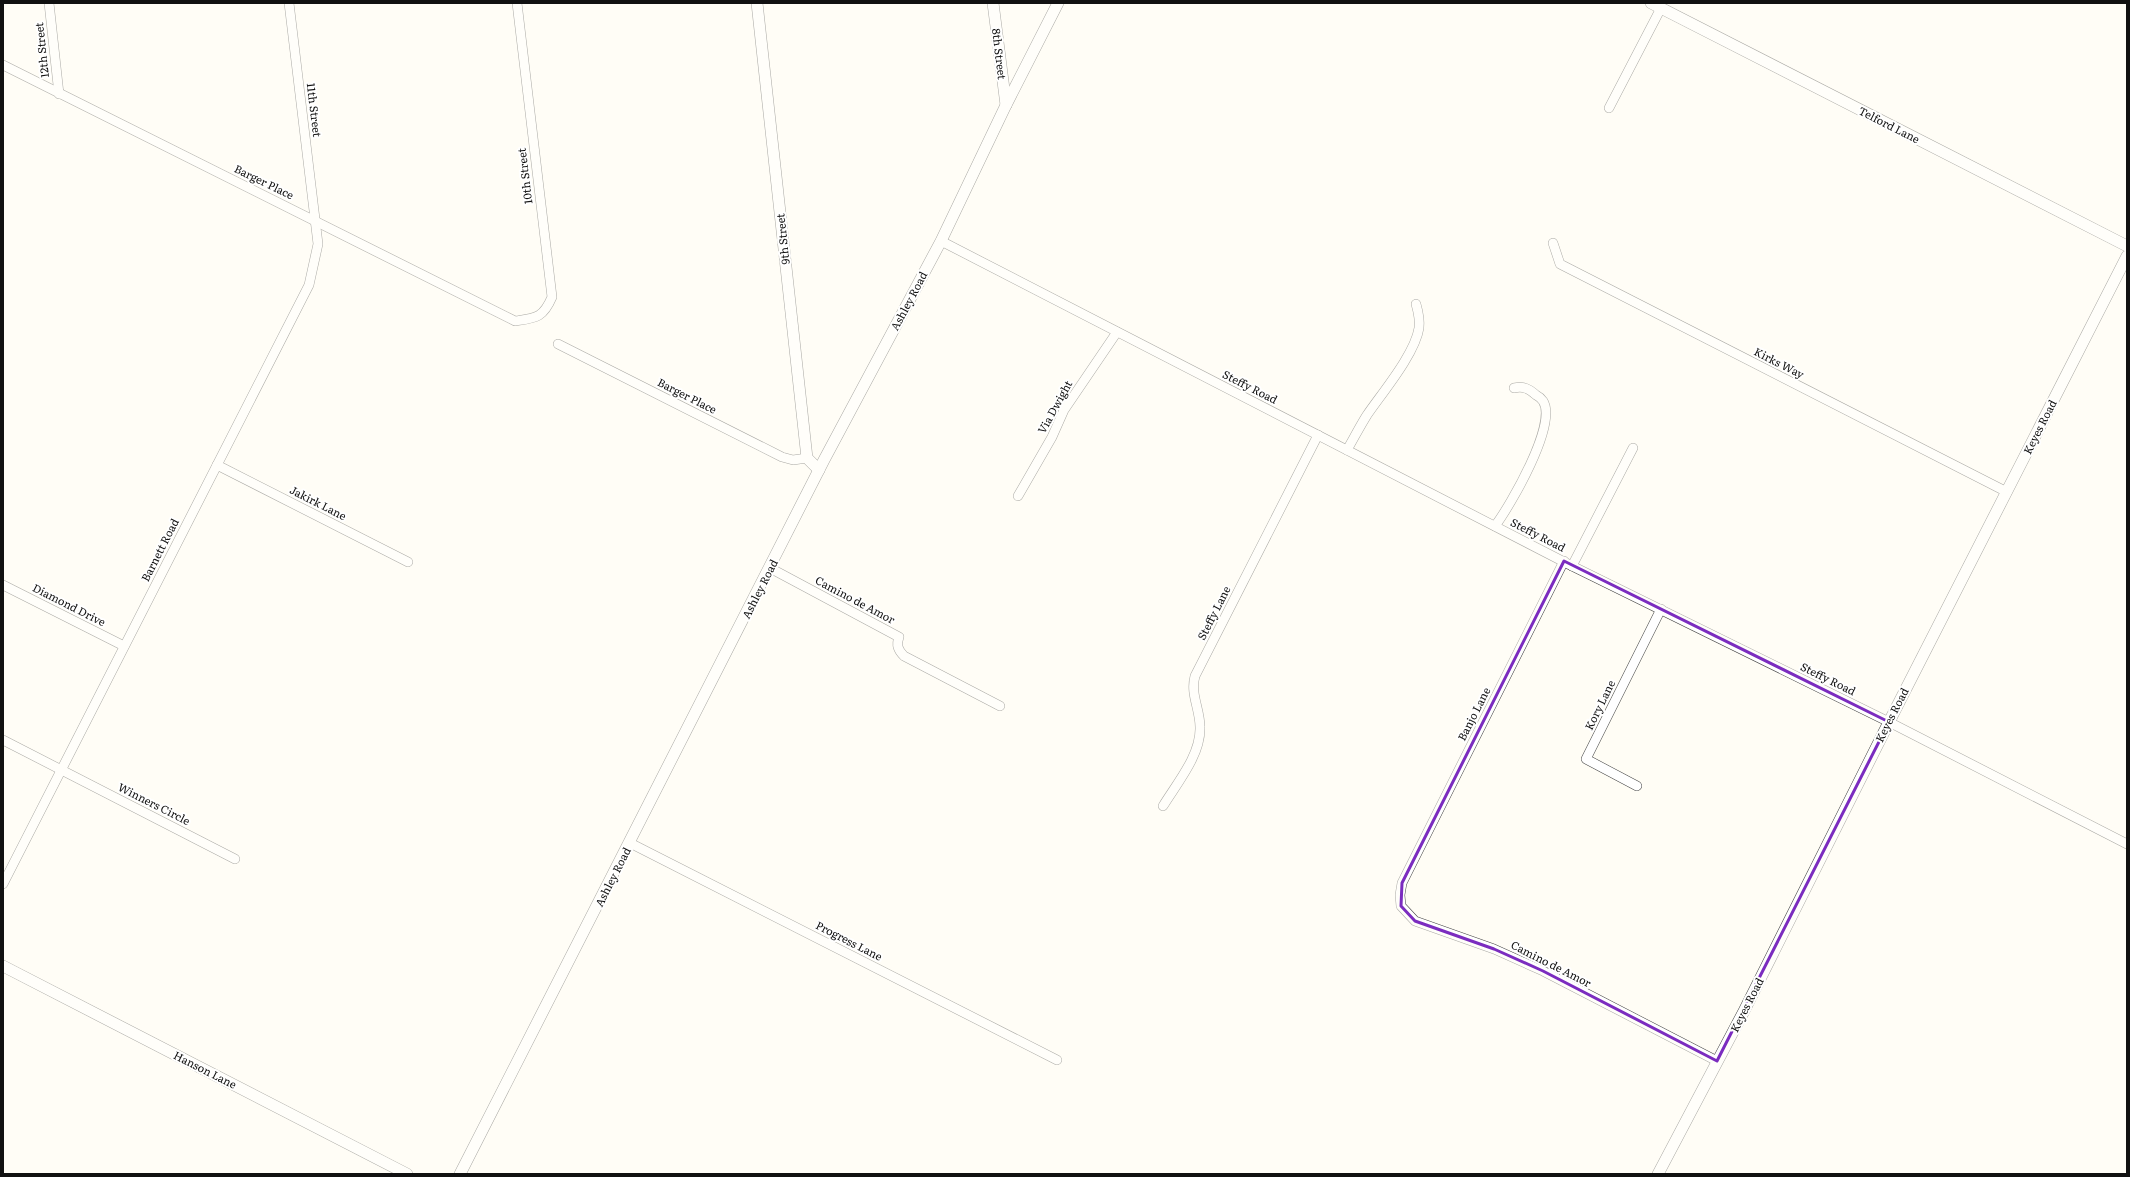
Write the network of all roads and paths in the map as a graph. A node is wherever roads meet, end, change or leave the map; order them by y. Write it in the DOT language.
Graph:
graph roads {
  1 [pos="49,3"];
  2 [pos="289,3"];
  3 [pos="517,3"];
  4 [pos="757,3"];
  5 [pos="993,3"];
  6 [pos="1058,3"];
  7 [pos="1656,6"];
  8 [pos="3,65"];
  9 [pos="59,94"];
  10 [pos="1006,105"];
  11 [pos="1609,108"];
  12 [pos="316,220"];
  13 [pos="941,241"];
  14 [pos="1553,244"];
  15 [pos="2127,246"];
  16 [pos="2127,256"];
  17 [pos="1416,304"];
  18 [pos="515,321"];
  19 [pos="1117,332"];
  20 [pos="558,344"];
  21 [pos="1514,388"];
  22 [pos="1318,435"];
  23 [pos="1633,448"];
  24 [pos="1347,450"];
  25 [pos="807,458"];
  26 [pos="217,465"];
  27 [pos="819,470"];
  28 [pos="2007,492"];
  29 [pos="1018,496"];
  30 [pos="1495,526"];
  31 [pos="1564,561"];
  32 [pos="408,562"];
  33 [pos="1572,566"];
  34 [pos="770,568"];
  35 [pos="3,584"];
  36 [pos="1660,609"];
  37 [pos="124,646"];
  38 [pos="1000,706"];
  39 [pos="1889,722"];
  40 [pos="3,740"];
  41 [pos="62,770"];
  42 [pos="1637,786"];
  43 [pos="1163,806"];
  44 [pos="630,843"];
  45 [pos="2127,844"];
  46 [pos="235,859"];
  47 [pos="1405,878"];
  48 [pos="3,884"];
  49 [pos="3,966"];
  50 [pos="1057,1060"];
  51 [pos="1717,1061"];
  52 [pos="407,1174"];
  53 [pos="460,1174"];
  54 [pos="1658,1174"];
  1 -- 9 [label="street, 12th Street"];
  2 -- 12 [label="street, 11th Street"];
  3 -- 18 [label="street, 10th Street"];
  4 -- 25 [label="street, 9th Street"];
  5 -- 10 [label="street, 8th Street"];
  6 -- 10 [label="street, Ashley Road"];
  7 -- 11 [label="street"];
  7 -- 15 [label="street, Telford Lane"];
  8 -- 9 [label="street, Barger Place"];
  9 -- 12 [label="street, Barger Place"];
  10 -- 13 [label="street, Ashley Road"];
  12 -- 18 [label="street, Barger Place"];
  12 -- 26 [label="street, Barnett Road"];
  13 -- 19 [label="street, Steffy Road"];
  13 -- 27 [label="street, Ashley Road"];
  14 -- 28 [label="street, Kirks Way"];
  16 -- 28 [label="street, Keyes Road"];
  17 -- 24 [label="street"];
  19 -- 22 [label="street, Steffy Road"];
  19 -- 29 [label="street, Via Dwight"];
  20 -- 25 [label="street, Barger Place"];
  21 -- 30 [label="street"];
  22 -- 24 [label="street, Steffy Road"];
  22 -- 43 [label="street, Steffy Lane"];
  23 -- 33 [label="street"];
  24 -- 30 [label="street, Steffy Road"];
  25 -- 27 [label="street"];
  26 -- 32 [label="street, Jakirk Lane"];
  26 -- 37 [label="street, Barnett Road"];
  27 -- 34 [label="street, Ashley Road"];
  28 -- 39 [label="street, Keyes Road"];
  30 -- 31 [label="street, Steffy Road"];
  31 -- 33 [label="street, Steffy Road"];
  31 -- 47 [label="street, Banjo Lane"];
  33 -- 36 [label="street, Steffy Road"];
  34 -- 38 [label="street, Camino de Amor"];
  34 -- 44 [label="street, Ashley Road"];
  35 -- 37 [label="street, Diamond Drive"];
  36 -- 39 [label="street, Steffy Road"];
  36 -- 42 [label="street, Kory Lane"];
  37 -- 41 [label="street, Barnett Road"];
  39 -- 45 [label="street, Steffy Road"];
  39 -- 51 [label="street, Keyes Road"];
  40 -- 41 [label="street, Winners Circle"];
  41 -- 46 [label="street, Winners Circle"];
  41 -- 48 [label="street, Barnett Road"];
  44 -- 50 [label="street, Progress Lane"];
  44 -- 53 [label="street, Ashley Road"];
  47 -- 51 [label="street, Camino de Amor"];
  49 -- 52 [label="street, Hanson Lane"];
  51 -- 54 [label="street, Keyes Road"];
}
